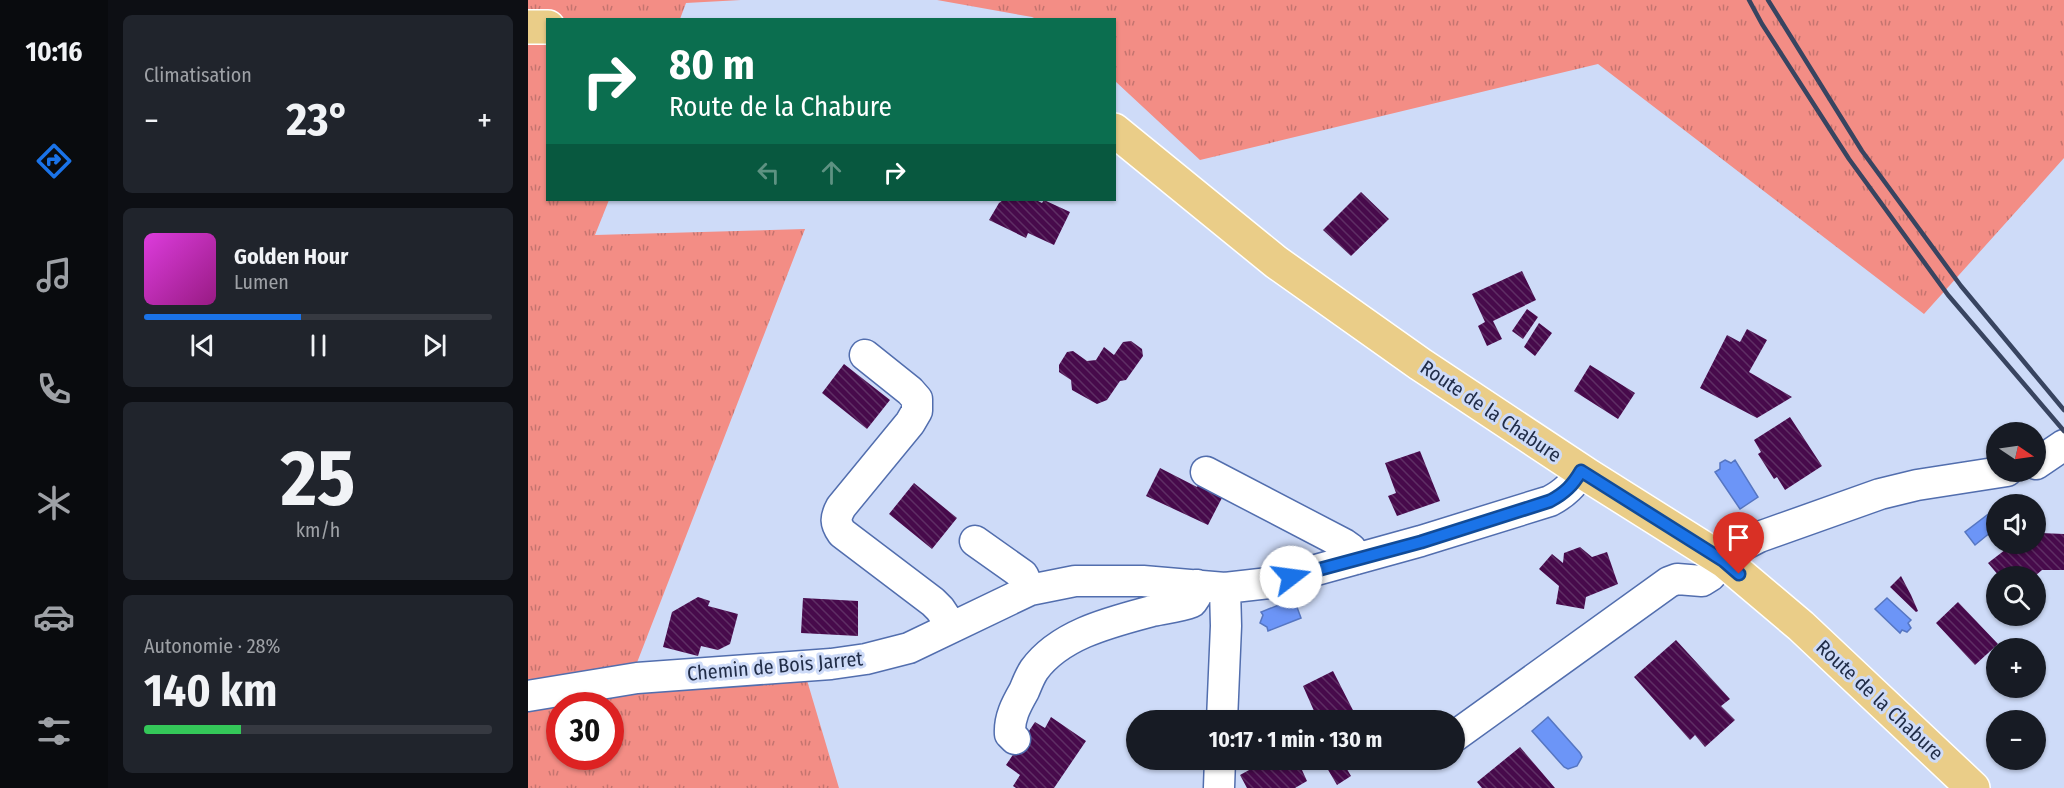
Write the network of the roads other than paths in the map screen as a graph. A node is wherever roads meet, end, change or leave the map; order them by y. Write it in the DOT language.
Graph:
graph roads {
  1 [pos="528,27"];
  2 [pos="546,27"];
  3 [pos="1116,132"];
  4 [pos="865,355"];
  5 [pos="2062,446"];
  6 [pos="2046,457"];
  7 [pos="1581,471"];
  8 [pos="1206,472"];
  9 [pos="1986,474"];
  10 [pos="975,542"];
  11 [pos="1356,559"];
  12 [pos="1724,561"];
  13 [pos="1211,586"];
  14 [pos="1030,590"];
  15 [pos="952,627"];
  16 [pos="528,696"];
  17 [pos="1222,710"];
  18 [pos="1465,729"];
  19 [pos="1015,739"];
  20 [pos="1220,770"];
  21 [pos="1219,788"];
  22 [pos="1973,788"];
  1 -- 2 [label="main road"];
  3 -- 7 [label="main road, Route de la Chabure"];
  4 -- 15 [label="street"];
  5 -- 6 [label="street"];
  7 -- 11 [label="street, Chemin de Bois Jarret"];
  7 -- 12 [label="main road, Route de la Chabure"];
  8 -- 11 [label="street"];
  9 -- 12 [label="street"];
  10 -- 14 [label="street"];
  11 -- 13 [label="street, Chemin de Bois Jarret"];
  12 -- 18 [label="street"];
  12 -- 22 [label="main road, Route de la Chabure"];
  13 -- 14 [label="street, Chemin de Bois Jarret"];
  13 -- 17 [label="street"];
  13 -- 19 [label="street"];
  14 -- 15 [label="street, Chemin de Bois Jarret"];
  15 -- 16 [label="street, Chemin de Bois Jarret"];
  20 -- 21 [label="street"];
}
